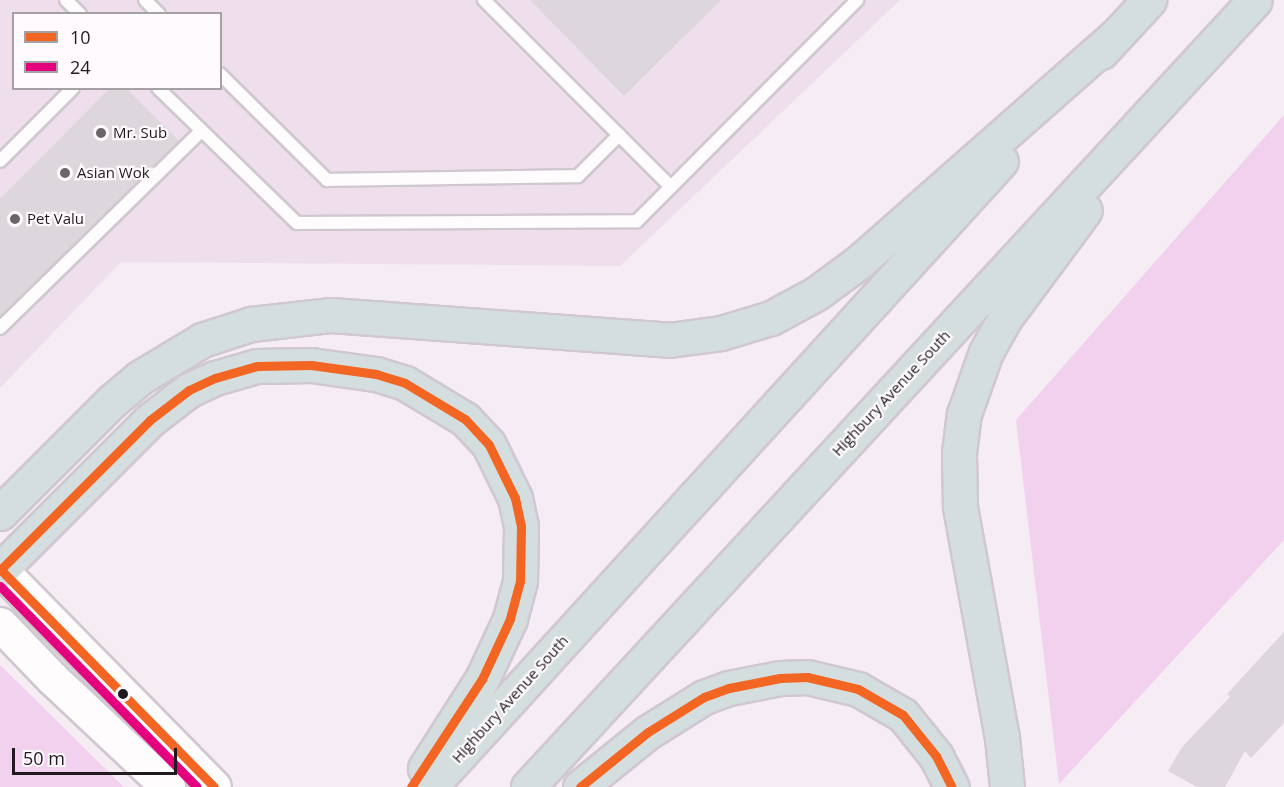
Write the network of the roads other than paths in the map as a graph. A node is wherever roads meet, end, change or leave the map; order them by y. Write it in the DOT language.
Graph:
graph roads {
  1 [pos="66,0"];
  2 [pos="484,0"];
  3 [pos="856,0"];
  4 [pos="1149,0"];
  5 [pos="1256,0"];
  6 [pos="78,12"];
  7 [pos="1115,36"];
  8 [pos="1191,68"];
  9 [pos="222,76"];
  10 [pos="71,90"];
  11 [pos="160,90"];
  12 [pos="201,131"];
  13 [pos="619,135"];
  14 [pos="0,161"];
  15 [pos="671,187"];
  16 [pos="0,328"];
  17 [pos="0,513"];
  18 [pos="0,569"];
  19 [pos="0,624"];
  20 [pos="168,787"];
  21 [pos="214,787"];
  22 [pos="411,787"];
  23 [pos="430,787"];
  24 [pos="528,787"];
  25 [pos="580,787"];
  26 [pos="952,787"];
  27 [pos="1007,787"];
  1 -- 6 [label="lane"];
  2 -- 13 [label="lane"];
  3 -- 15 [label="lane"];
  4 -- 7 [label="highway, Highbury Avenue South"];
  5 -- 8 [label="highway, Highbury Avenue South"];
  7 -- 17 [label="highway"];
  7 -- 23 [label="highway, Highbury Avenue South"];
  8 -- 24 [label="highway, Highbury Avenue South"];
  8 -- 27 [label="highway"];
  9 -- 13 [label="lane"];
  10 -- 14 [label="lane"];
  11 -- 12 [label="lane"];
  12 -- 15 [label="lane"];
  12 -- 16 [label="lane"];
  13 -- 15 [label="lane"];
  18 -- 21 [label="main road"];
  18 -- 22 [label="highway"];
  19 -- 20 [label="main road"];
  25 -- 26 [label="highway"];
}
